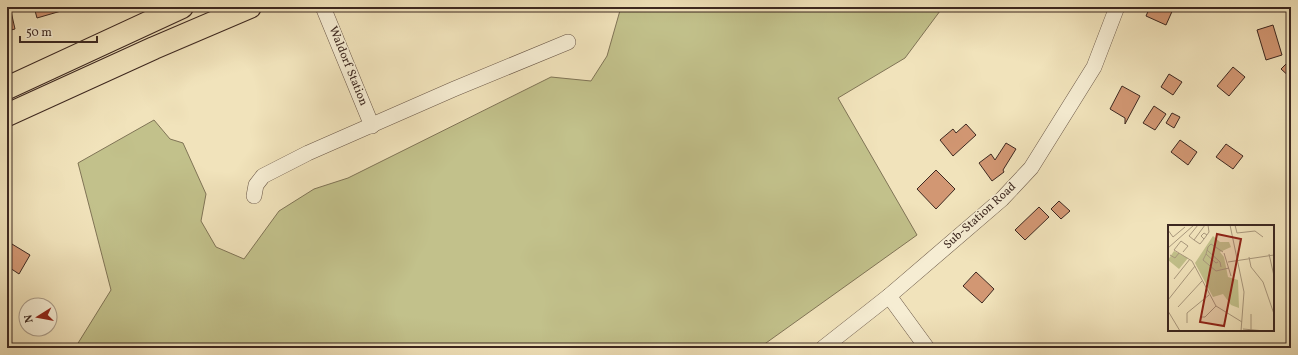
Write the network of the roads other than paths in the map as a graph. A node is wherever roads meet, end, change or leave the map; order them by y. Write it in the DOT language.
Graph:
graph roads {
  1 [pos="182,7"];
  2 [pos="250,7"];
  3 [pos="323,7"];
  4 [pos="1117,7"];
  5 [pos="568,42"];
  6 [pos="7,88"];
  7 [pos="7,115"];
  8 [pos="372,126"];
  9 [pos="254,196"];
  10 [pos="889,296"];
  11 [pos="823,348"];
  12 [pos="927,348"];
  1 -- 6 [label="highway"];
  2 -- 7 [label="highway"];
  3 -- 8 [label="street, Waldorf Station"];
  4 -- 10 [label="street, Sub-Station Road"];
  5 -- 8 [label="street"];
  8 -- 9 [label="street"];
  10 -- 11 [label="street, Sub-Station Road"];
  10 -- 12 [label="street"];
}
